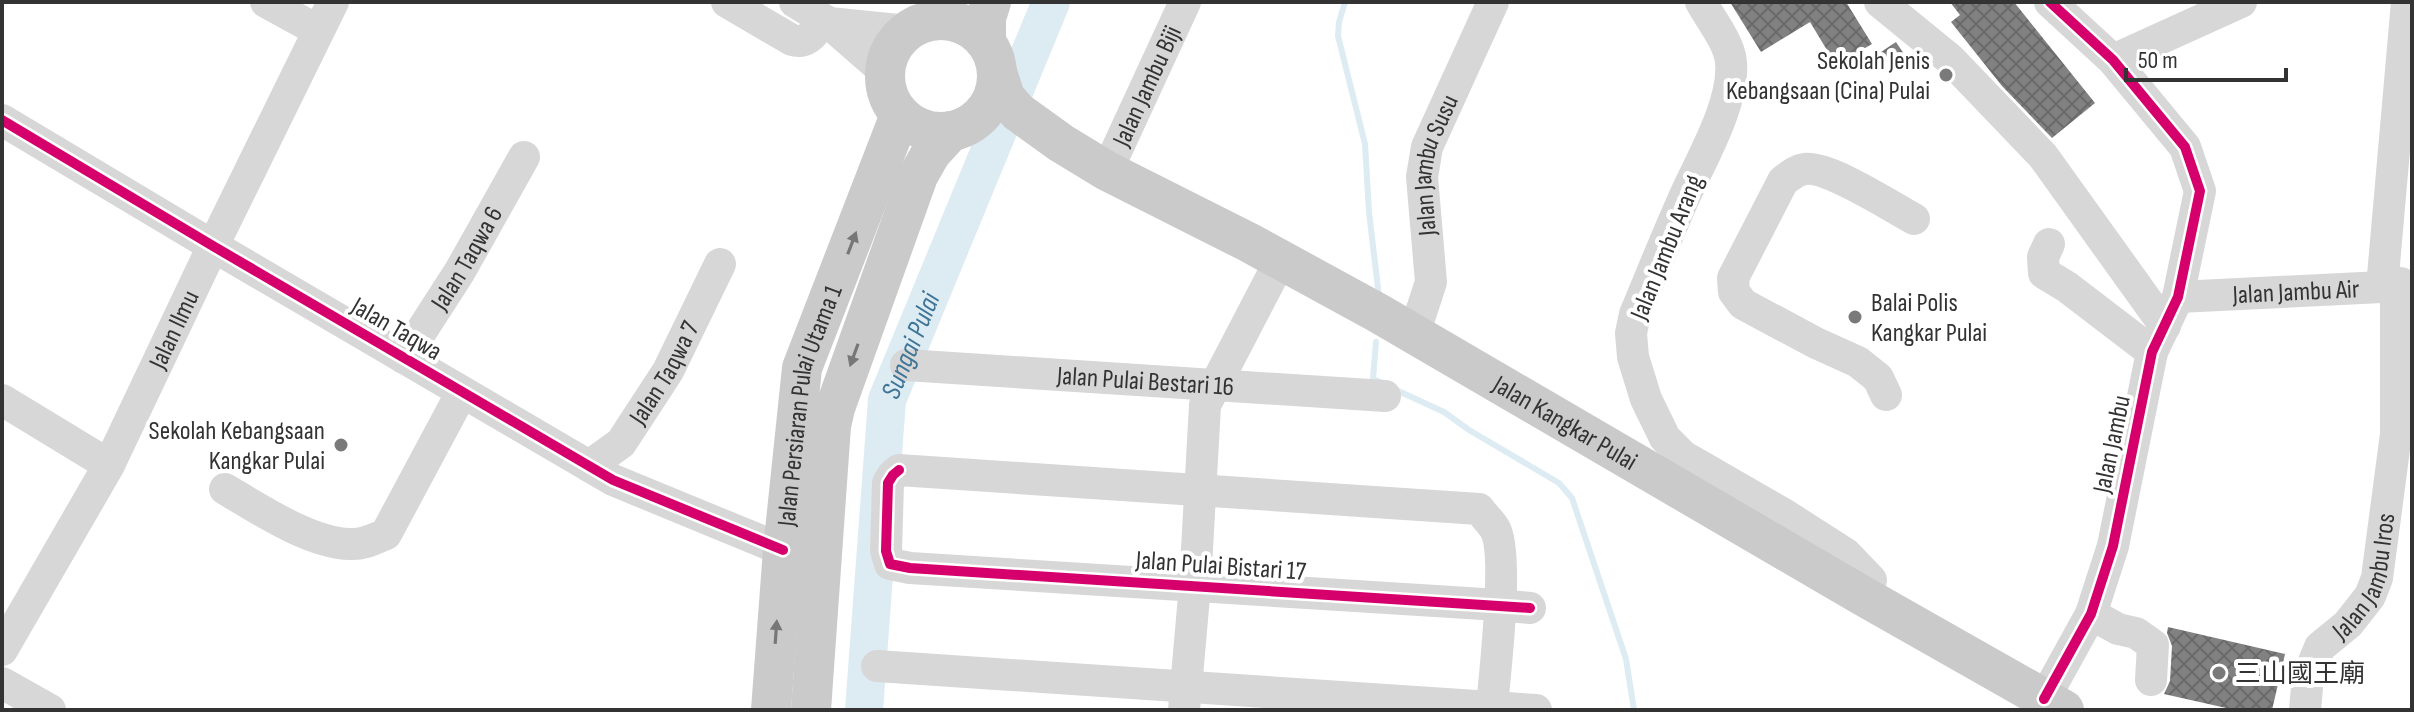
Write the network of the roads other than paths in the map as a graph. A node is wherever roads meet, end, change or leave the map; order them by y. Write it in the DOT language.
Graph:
graph roads {
  1 [pos="266,2"];
  2 [pos="333,2"];
  3 [pos="727,2"];
  4 [pos="795,2"];
  5 [pos="991,2"];
  6 [pos="1185,2"];
  7 [pos="1493,2"];
  8 [pos="1701,2"];
  9 [pos="1880,2"];
  10 [pos="2050,2"];
  11 [pos="2241,2"];
  12 [pos="2407,2"];
  13 [pos="930,18"];
  14 [pos="827,21"];
  15 [pos="317,30"];
  16 [pos="2113,60"];
  17 [pos="885,72"];
  18 [pos="991,105"];
  19 [pos="900,115"];
  20 [pos="2,120"];
  21 [pos="524,157"];
  22 [pos="1107,171"];
  23 [pos="1914,219"];
  24 [pos="2049,244"];
  25 [pos="213,246"];
  26 [pos="1280,261"];
  27 [pos="720,264"];
  28 [pos="2397,284"];
  29 [pos="2178,297"];
  30 [pos="1414,334"];
  31 [pos="2159,339"];
  32 [pos="404,358"];
  33 [pos="906,365"];
  34 [pos="1214,386"];
  35 [pos="462,392"];
  36 [pos="1886,395"];
  37 [pos="1385,396"];
  38 [pos="2,400"];
  39 [pos="109,465"];
  40 [pos="589,466"];
  41 [pos="225,489"];
  42 [pos="1199,490"];
  43 [pos="783,550"];
  44 [pos="1871,580"];
  45 [pos="1195,585"];
  46 [pos="1515,606"];
  47 [pos="2091,614"];
  48 [pos="2,650"];
  49 [pos="877,666"];
  50 [pos="2151,680"];
  51 [pos="2,683"];
  52 [pos="1185,698"];
  53 [pos="2054,704"];
  54 [pos="1492,706"];
  55 [pos="50,710"];
  56 [pos="771,710"];
  57 [pos="811,710"];
  58 [pos="1536,710"];
  59 [pos="2305,710"];
  1 -- 15 [label="street"];
  2 -- 15 [label="street, Jalan Ilmu"];
  3 -- 14 [label="street"];
  4 -- 14 [label="street"];
  5 -- 18 [label="main road"];
  6 -- 22 [label="street, Jalan Jambu Biji"];
  7 -- 30 [label="street, Jalan Jambu Susu"];
  8 -- 44 [label="street, Jalan Jambu Arang"];
  9 -- 31 [label="street"];
  10 -- 16 [label="street"];
  11 -- 16 [label="street"];
  12 -- 28 [label="street, Jalan Jambu Iros"];
  13 -- 14 [label="street"];
  13 -- 17 [label="main road"];
  13 -- 18 [label="main road"];
  14 -- 17 [label="street"];
  15 -- 25 [label="street, Jalan Ilmu"];
  16 -- 29 [label="street, Jalan Jambu"];
  17 -- 19 [label="main road"];
  18 -- 19 [label="main road"];
  18 -- 22 [label="main road, Jalan Kangkar Pulai"];
  18 -- 57 [label="main road, Jalan Persiaran Pulai Utama 1, one-way"];
  43 -- 19 [label="main road, Jalan Persiaran Pulai Utama 1, one-way"];
  20 -- 25 [label="street, Jalan Taqwa"];
  21 -- 32 [label="street, Jalan Taqwa 6"];
  22 -- 26 [label="main road, Jalan Kangkar Pulai"];
  23 -- 36 [label="street"];
  24 -- 31 [label="street"];
  25 -- 32 [label="street, Jalan Taqwa"];
  25 -- 39 [label="street, Jalan Ilmu"];
  26 -- 30 [label="main road, Jalan Kangkar Pulai"];
  26 -- 34 [label="street"];
  27 -- 40 [label="street, Jalan Taqwa 7"];
  28 -- 29 [label="street, Jalan Jambu Air"];
  28 -- 59 [label="street, Jalan Jambu Iros"];
  29 -- 31 [label="street, Jalan Jambu"];
  30 -- 53 [label="main road, Jalan Kangkar Pulai"];
  31 -- 47 [label="street, Jalan Jambu"];
  32 -- 35 [label="street, Jalan Taqwa"];
  33 -- 34 [label="street, Jalan Pulai Bestari 16"];
  34 -- 37 [label="street, Jalan Pulai Bestari 16"];
  34 -- 42 [label="street"];
  35 -- 40 [label="street, Jalan Taqwa"];
  35 -- 41 [label="street"];
  38 -- 39 [label="street"];
  39 -- 48 [label="street, Jalan Ilmu"];
  40 -- 43 [label="street, Jalan Taqwa"];
  42 -- 45 [label="street"];
  42 -- 45 [label="street, Jalan Pulai Bistari 17"];
  42 -- 46 [label="street"];
  56 -- 43 [label="main road, Jalan Persiaran Pulai Utama 1, one-way"];
  45 -- 46 [label="street, Jalan Pulai Bistari 17"];
  45 -- 52 [label="street"];
  46 -- 54 [label="street"];
  47 -- 50 [label="street"];
  47 -- 53 [label="street, Jalan Jambu"];
  49 -- 52 [label="street"];
  51 -- 55 [label="street"];
  52 -- 54 [label="street"];
  54 -- 58 [label="street"];
}
